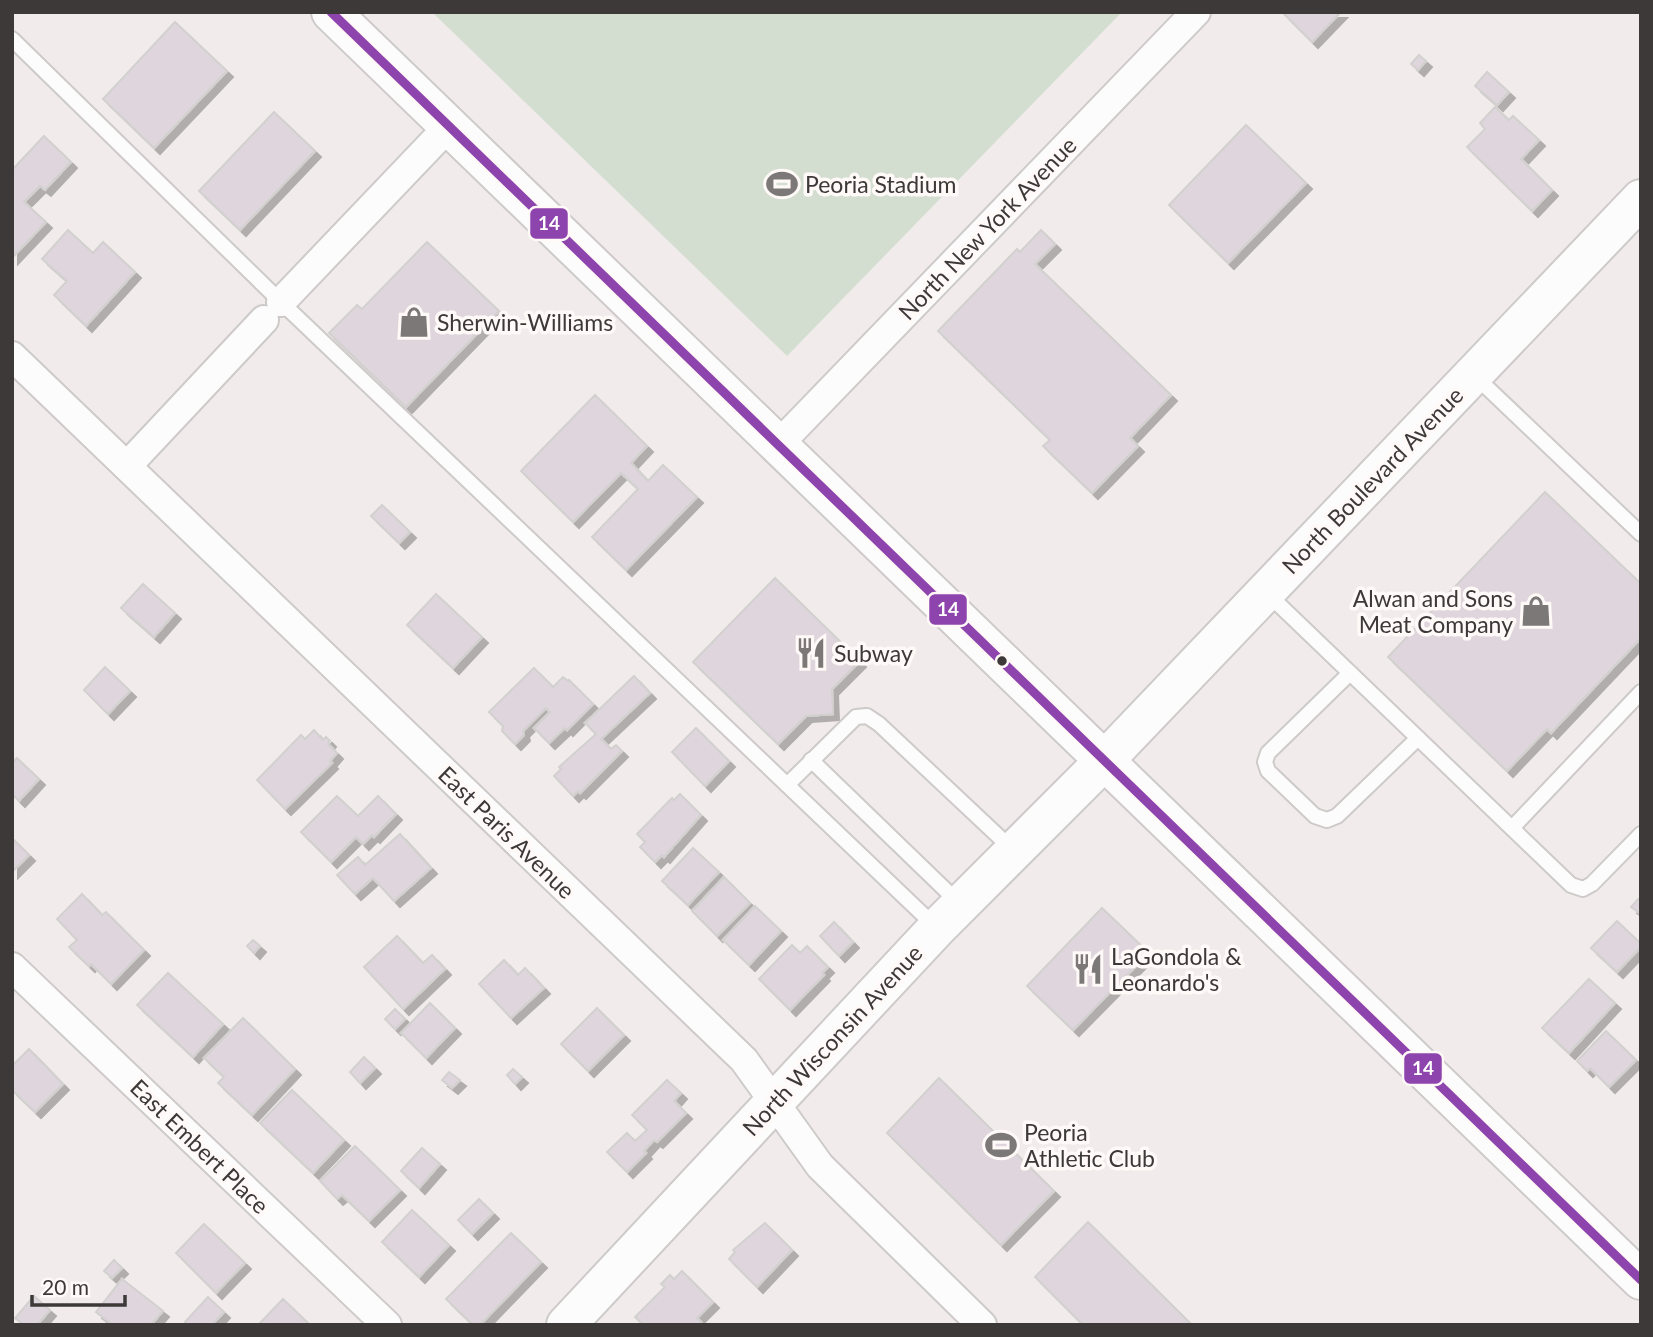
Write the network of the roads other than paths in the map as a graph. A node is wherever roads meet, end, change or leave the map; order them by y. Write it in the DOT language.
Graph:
graph roads {
  1 [pos="331,12"];
  2 [pos="1196,12"];
  3 [pos="12,39"];
  4 [pos="449,126"];
  5 [pos="1641,199"];
  6 [pos="272,311"];
  7 [pos="12,356"];
  8 [pos="1474,374"];
  9 [pos="778,445"];
  10 [pos="127,466"];
  11 [pos="1641,534"];
  12 [pos="1266,592"];
  13 [pos="1350,673"];
  14 [pos="1641,692"];
  15 [pos="1418,738"];
  16 [pos="811,760"];
  17 [pos="1104,761"];
  18 [pos="787,785"];
  19 [pos="1512,828"];
  20 [pos="1641,834"];
  21 [pos="1014,851"];
  22 [pos="949,916"];
  23 [pos="12,967"];
  24 [pos="774,1101"];
  25 [pos="1641,1280"];
  26 [pos="387,1325"];
  27 [pos="566,1325"];
  28 [pos="982,1325"];
  1 -- 4 [label="main road"];
  2 -- 9 [label="street, North New York Avenue"];
  3 -- 6 [label="lane"];
  4 -- 6 [label="street"];
  4 -- 9 [label="main road"];
  5 -- 8 [label="main road, North Boulevard Avenue"];
  6 -- 10 [label="street"];
  6 -- 18 [label="lane"];
  7 -- 10 [label="street, East Paris Avenue"];
  8 -- 11 [label="lane"];
  8 -- 12 [label="main road, North Boulevard Avenue"];
  9 -- 17 [label="main road"];
  10 -- 24 [label="street, East Paris Avenue"];
  12 -- 13 [label="lane"];
  12 -- 17 [label="main road, North Boulevard Avenue"];
  13 -- 15 [label="lane"];
  13 -- 15 [label="lane"];
  14 -- 19 [label="lane"];
  15 -- 19 [label="lane"];
  16 -- 18 [label="lane"];
  16 -- 21 [label="lane"];
  16 -- 22 [label="lane"];
  17 -- 21 [label="main road, North Wisconsin Avenue"];
  17 -- 25 [label="main road"];
  18 -- 22 [label="lane"];
  19 -- 20 [label="lane"];
  21 -- 22 [label="main road, North Wisconsin Avenue"];
  22 -- 24 [label="main road, North Wisconsin Avenue"];
  23 -- 26 [label="street, East Embert Place"];
  24 -- 27 [label="main road, North Wisconsin Avenue"];
  24 -- 28 [label="street, East Paris Avenue"];
}
